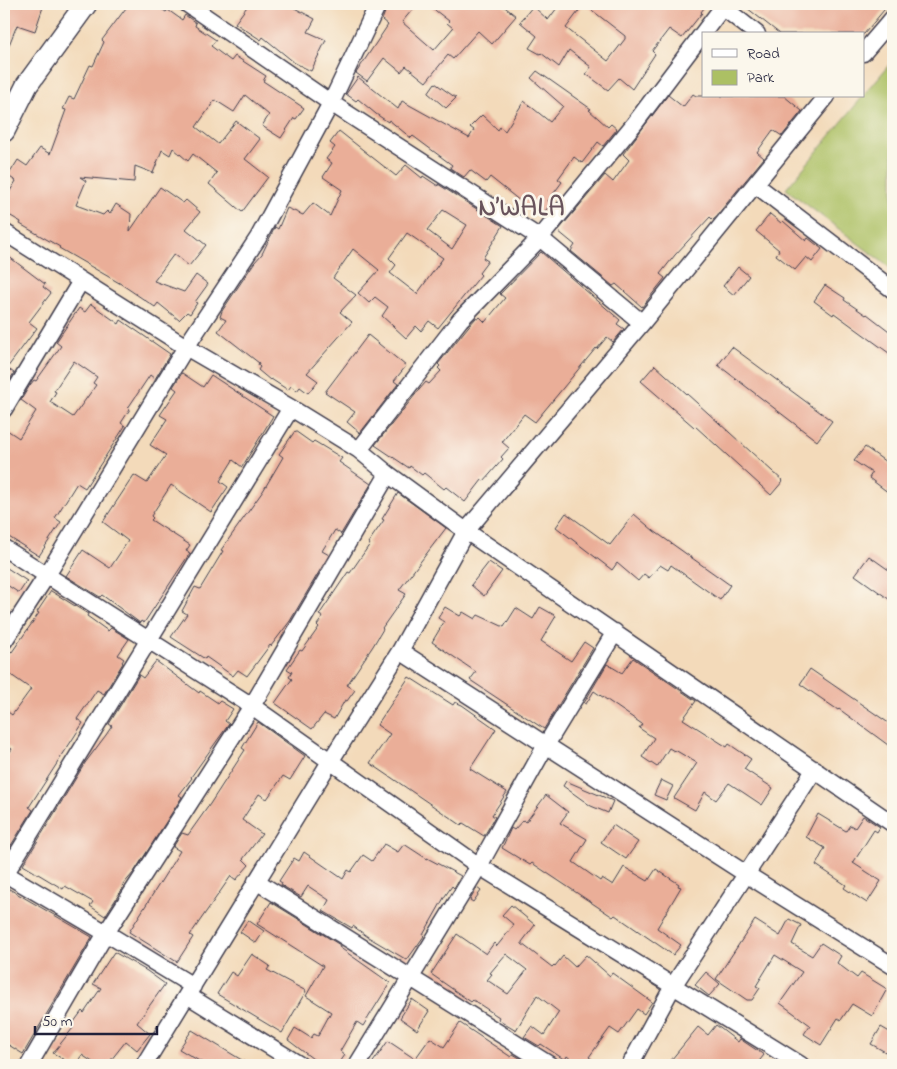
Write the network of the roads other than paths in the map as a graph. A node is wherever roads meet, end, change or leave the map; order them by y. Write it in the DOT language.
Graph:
graph roads {
  1 [pos="86,4"];
  2 [pos="187,4"];
  3 [pos="378,4"];
  4 [pos="722,5"];
  5 [pos="893,18"];
  6 [pos="702,32"];
  7 [pos="702,32"];
  8 [pos="755,32"];
  9 [pos="864,52"];
  10 [pos="825,98"];
  11 [pos="331,103"];
  12 [pos="4,131"];
  13 [pos="756,184"];
  14 [pos="4,232"];
  15 [pos="540,238"];
  16 [pos="80,281"];
  17 [pos="893,290"];
  18 [pos="642,323"];
  19 [pos="186,347"];
  20 [pos="291,408"];
  21 [pos="4,409"];
  22 [pos="359,450"];
  23 [pos="388,474"];
  24 [pos="466,531"];
  25 [pos="4,548"];
  26 [pos="47,575"];
  27 [pos="614,632"];
  28 [pos="150,640"];
  29 [pos="4,641"];
  30 [pos="400,651"];
  31 [pos="252,706"];
  32 [pos="546,745"];
  33 [pos="330,760"];
  34 [pos="815,769"];
  35 [pos="893,824"];
  36 [pos="479,866"];
  37 [pos="4,874"];
  38 [pos="746,874"];
  39 [pos="256,881"];
  40 [pos="106,933"];
  41 [pos="893,966"];
  42 [pos="410,976"];
  43 [pos="673,986"];
  44 [pos="190,991"];
  45 [pos="29,1065"];
  46 [pos="144,1065"];
  47 [pos="300,1065"];
  48 [pos="357,1065"];
  49 [pos="550,1065"];
  50 [pos="630,1065"];
  51 [pos="800,1065"];
  1 -- 12 [label="street"];
  2 -- 11 [label="street"];
  3 -- 11 [label="street"];
  4 -- 6 [label="street"];
  4 -- 8 [label="street"];
  5 -- 9 [label="street"];
  7 -- 15 [label="street"];
  10 -- 13 [label="street"];
  11 -- 15 [label="street"];
  11 -- 19 [label="street"];
  13 -- 17 [label="street"];
  13 -- 18 [label="street"];
  14 -- 16 [label="street"];
  15 -- 18 [label="street"];
  15 -- 22 [label="street"];
  16 -- 19 [label="street"];
  16 -- 21 [label="street"];
  18 -- 24 [label="street"];
  19 -- 20 [label="street"];
  19 -- 26 [label="street"];
  20 -- 22 [label="street"];
  20 -- 28 [label="street"];
  22 -- 23 [label="street"];
  23 -- 24 [label="street"];
  23 -- 31 [label="street"];
  24 -- 27 [label="street"];
  24 -- 30 [label="street"];
  25 -- 26 [label="street"];
  26 -- 28 [label="street"];
  26 -- 29 [label="street"];
  27 -- 32 [label="street"];
  27 -- 34 [label="street"];
  28 -- 31 [label="street"];
  28 -- 37 [label="street"];
  30 -- 32 [label="street"];
  30 -- 33 [label="street"];
  31 -- 33 [label="street"];
  31 -- 40 [label="street"];
  32 -- 36 [label="street"];
  32 -- 38 [label="street"];
  33 -- 36 [label="street"];
  33 -- 39 [label="street"];
  34 -- 35 [label="street"];
  34 -- 38 [label="street"];
  36 -- 42 [label="street"];
  36 -- 43 [label="street"];
  37 -- 40 [label="street"];
  38 -- 41 [label="street"];
  38 -- 43 [label="street"];
  39 -- 42 [label="street"];
  39 -- 44 [label="street"];
  40 -- 44 [label="street"];
  40 -- 45 [label="street"];
  42 -- 48 [label="street"];
  42 -- 49 [label="street"];
  43 -- 50 [label="street"];
  43 -- 51 [label="street"];
  44 -- 46 [label="street"];
  44 -- 47 [label="street"];
}
